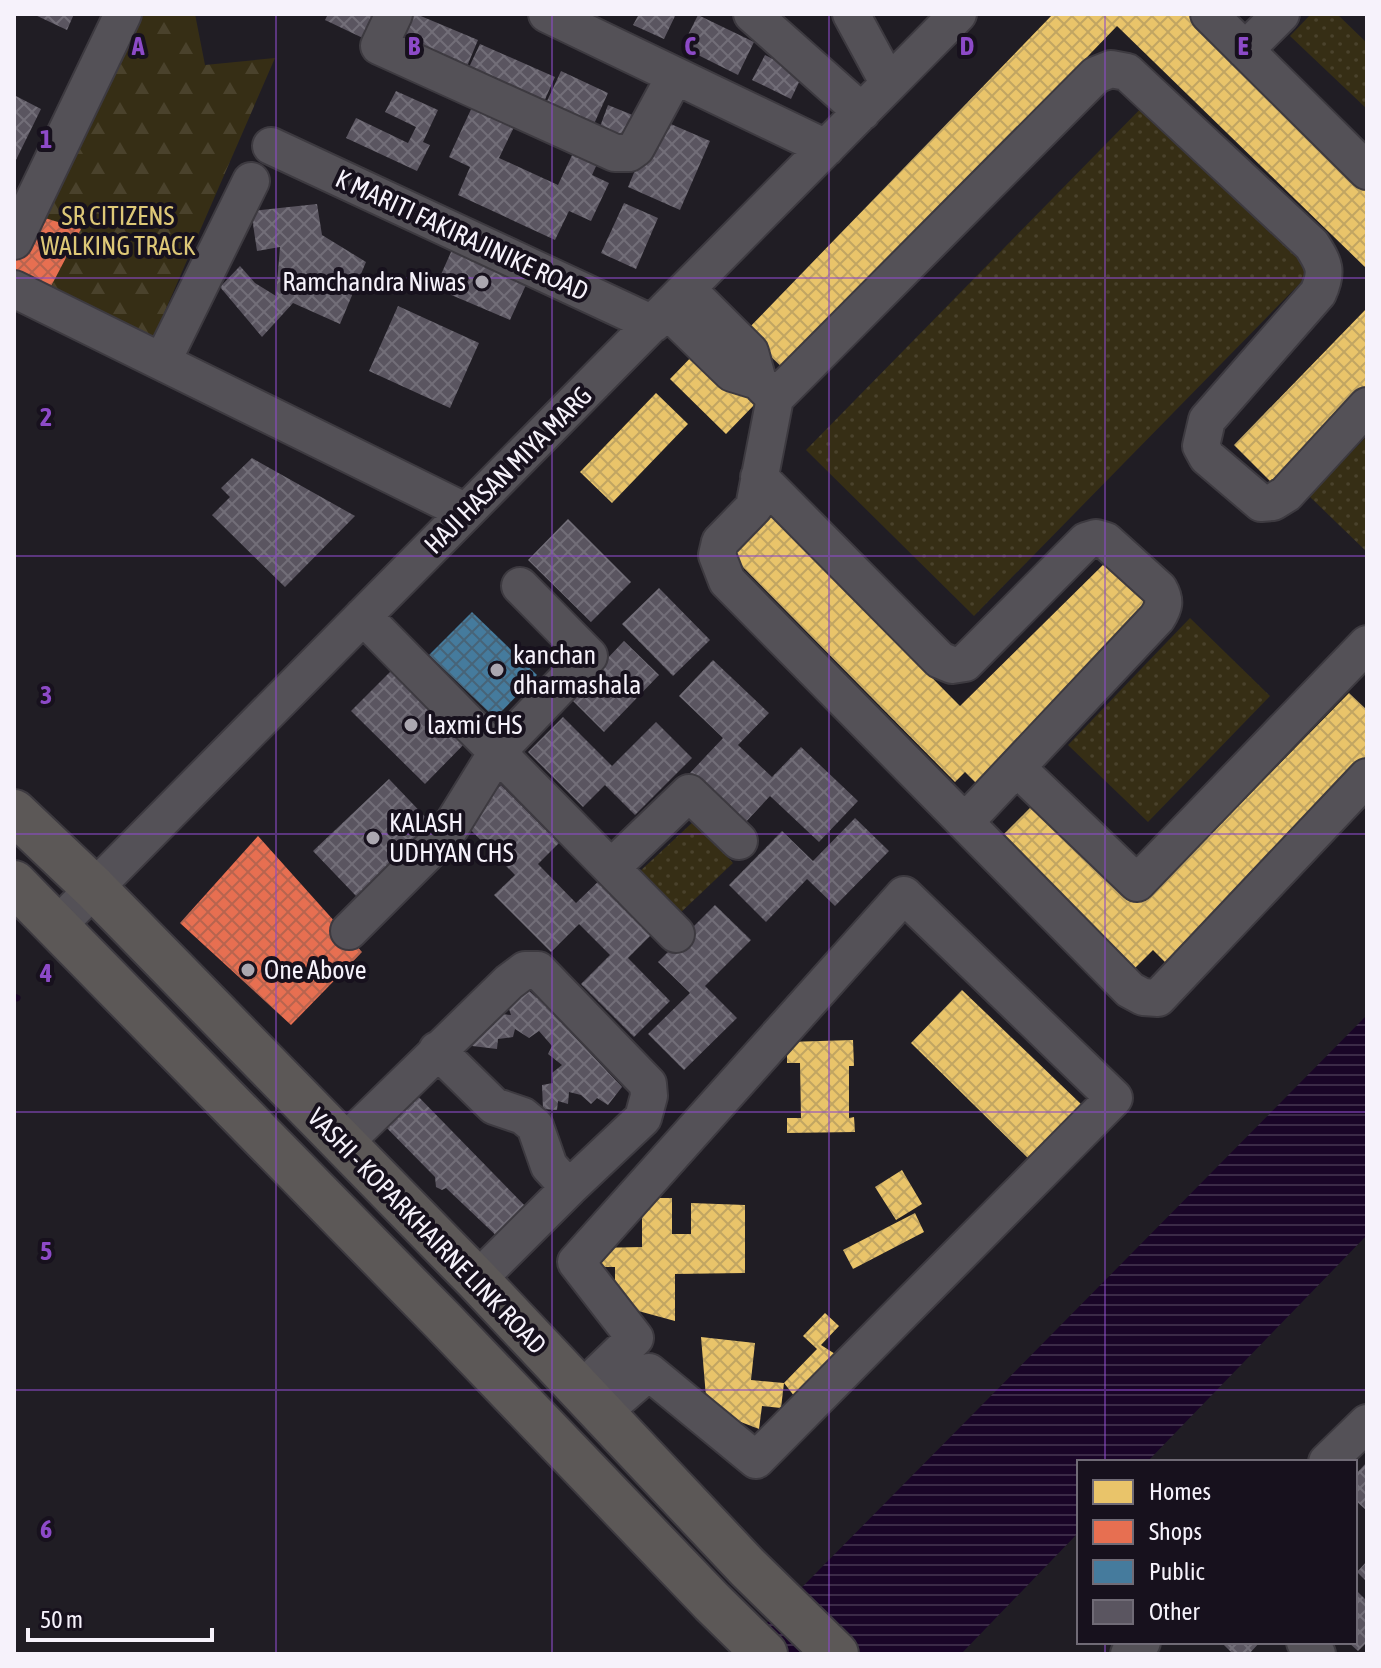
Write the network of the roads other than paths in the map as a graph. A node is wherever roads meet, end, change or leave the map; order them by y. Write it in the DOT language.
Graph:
graph roads {
  1 [pos="123,14"];
  2 [pos="394,14"];
  3 [pos="547,14"];
  4 [pos="752,14"];
  5 [pos="851,14"];
  6 [pos="958,14"];
  7 [pos="1209,14"];
  8 [pos="1281,14"];
  9 [pos="1245,50"];
  10 [pos="675,76"];
  11 [pos="889,84"];
  12 [pos="862,112"];
  13 [pos="271,146"];
  14 [pos="826,148"];
  15 [pos="1367,171"];
  16 [pos="251,181"];
  17 [pos="14,241"];
  18 [pos="14,289"];
  19 [pos="669,307"];
  20 [pos="162,362"];
  21 [pos="766,389"];
  22 [pos="1367,406"];
  23 [pos="759,477"];
  24 [pos="466,512"];
  25 [pos="520,586"];
  26 [pos="363,616"];
  27 [pos="1361,663"];
  28 [pos="497,752"];
  29 [pos="1017,768"];
  30 [pos="1367,777"];
  31 [pos="14,812"];
  32 [pos="965,822"];
  33 [pos="739,841"];
  34 [pos="611,868"];
  35 [pos="14,883"];
  36 [pos="94,888"];
  37 [pos="57,926"];
  38 [pos="349,931"];
  39 [pos="676,934"];
  40 [pos="437,1050"];
  41 [pos="343,1144"];
  42 [pos="569,1188"];
  43 [pos="477,1280"];
  44 [pos="591,1402"];
  45 [pos="1367,1423"];
  46 [pos="1329,1460"];
  47 [pos="765,1654"];
  48 [pos="836,1654"];
  1 -- 17 [label="street"];
  2 -- 10 [label="street"];
  3 -- 10 [label="street"];
  4 -- 12 [label="street"];
  5 -- 11 [label="street"];
  6 -- 11 [label="street, HAJI HASAN MIYA MARG"];
  7 -- 9 [label="street"];
  8 -- 9 [label="street"];
  9 -- 15 [label="street"];
  10 -- 14 [label="street"];
  11 -- 12 [label="street, HAJI HASAN MIYA MARG"];
  12 -- 14 [label="street, HAJI HASAN MIYA MARG"];
  13 -- 19 [label="street, K MARITI FAKIRAJINIKE ROAD"];
  14 -- 19 [label="street, HAJI HASAN MIYA MARG"];
  16 -- 20 [label="street"];
  18 -- 20 [label="street"];
  19 -- 21 [label="street, K MARITI FAKIRAJINIKE ROAD"];
  19 -- 24 [label="street, HAJI HASAN MIYA MARG"];
  20 -- 24 [label="street"];
  21 -- 22 [label="street"];
  21 -- 23 [label="street"];
  23 -- 29 [label="street"];
  23 -- 32 [label="street"];
  24 -- 26 [label="street, HAJI HASAN MIYA MARG"];
  25 -- 28 [label="street"];
  26 -- 28 [label="street"];
  26 -- 36 [label="street, HAJI HASAN MIYA MARG"];
  27 -- 29 [label="street"];
  28 -- 34 [label="street"];
  28 -- 38 [label="street"];
  29 -- 32 [label="street"];
  30 -- 32 [label="street"];
  31 -- 36 [label="main road, VASHI - KOPARKHAIRNE LINK ROAD"];
  33 -- 34 [label="street"];
  34 -- 39 [label="street"];
  35 -- 37 [label="main road, VASHI - KOPARKHAIRNE LINK ROAD"];
  36 -- 37 [label="street, HAJI HASAN MIYA MARG"];
  36 -- 41 [label="main road, VASHI - KOPARKHAIRNE LINK ROAD"];
  37 -- 47 [label="main road, VASHI - KOPARKHAIRNE LINK ROAD"];
  40 -- 41 [label="street"];
  40 -- 42 [label="street"];
  40 -- 42 [label="street"];
  41 -- 43 [label="main road, VASHI - KOPARKHAIRNE LINK ROAD"];
  42 -- 43 [label="street"];
  43 -- 44 [label="main road, VASHI - KOPARKHAIRNE LINK ROAD"];
  44 -- 44 [label="street"];
  44 -- 48 [label="main road, VASHI - KOPARKHAIRNE LINK ROAD"];
  45 -- 46 [label="street"];
}
